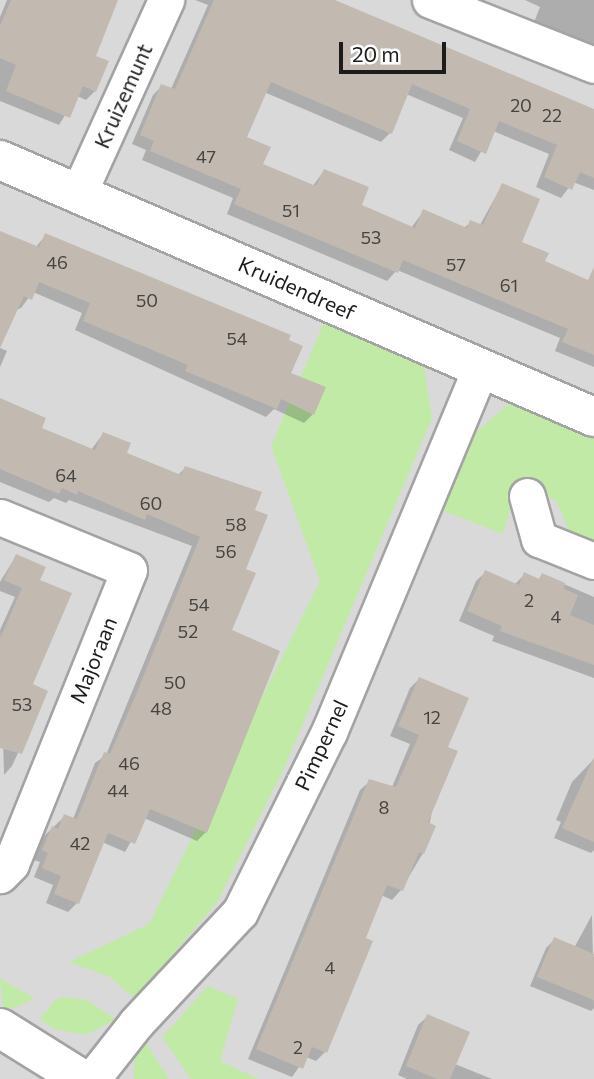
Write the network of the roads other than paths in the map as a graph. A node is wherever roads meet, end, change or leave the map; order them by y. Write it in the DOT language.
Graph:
graph roads {
  1 [pos="166,0"];
  2 [pos="430,0"];
  3 [pos="594,65"];
  4 [pos="0,160"];
  5 [pos="79,192"];
  6 [pos="480,369"];
  7 [pos="594,417"];
  8 [pos="527,496"];
  9 [pos="0,517"];
  10 [pos="594,561"];
  11 [pos="0,874"];
  12 [pos="0,1028"];
  13 [pos="82,1079"];
  14 [pos="92,1079"];
  1 -- 5 [label="street, Kruizemunt"];
  2 -- 3 [label="street"];
  4 -- 5 [label="street, Kruidendreef"];
  5 -- 6 [label="street, Kruidendreef"];
  6 -- 7 [label="street, Kruidendreef"];
  6 -- 14 [label="street, Pimpernel"];
  8 -- 10 [label="street"];
  9 -- 11 [label="street, Majoraan"];
  12 -- 13 [label="street"];
}
